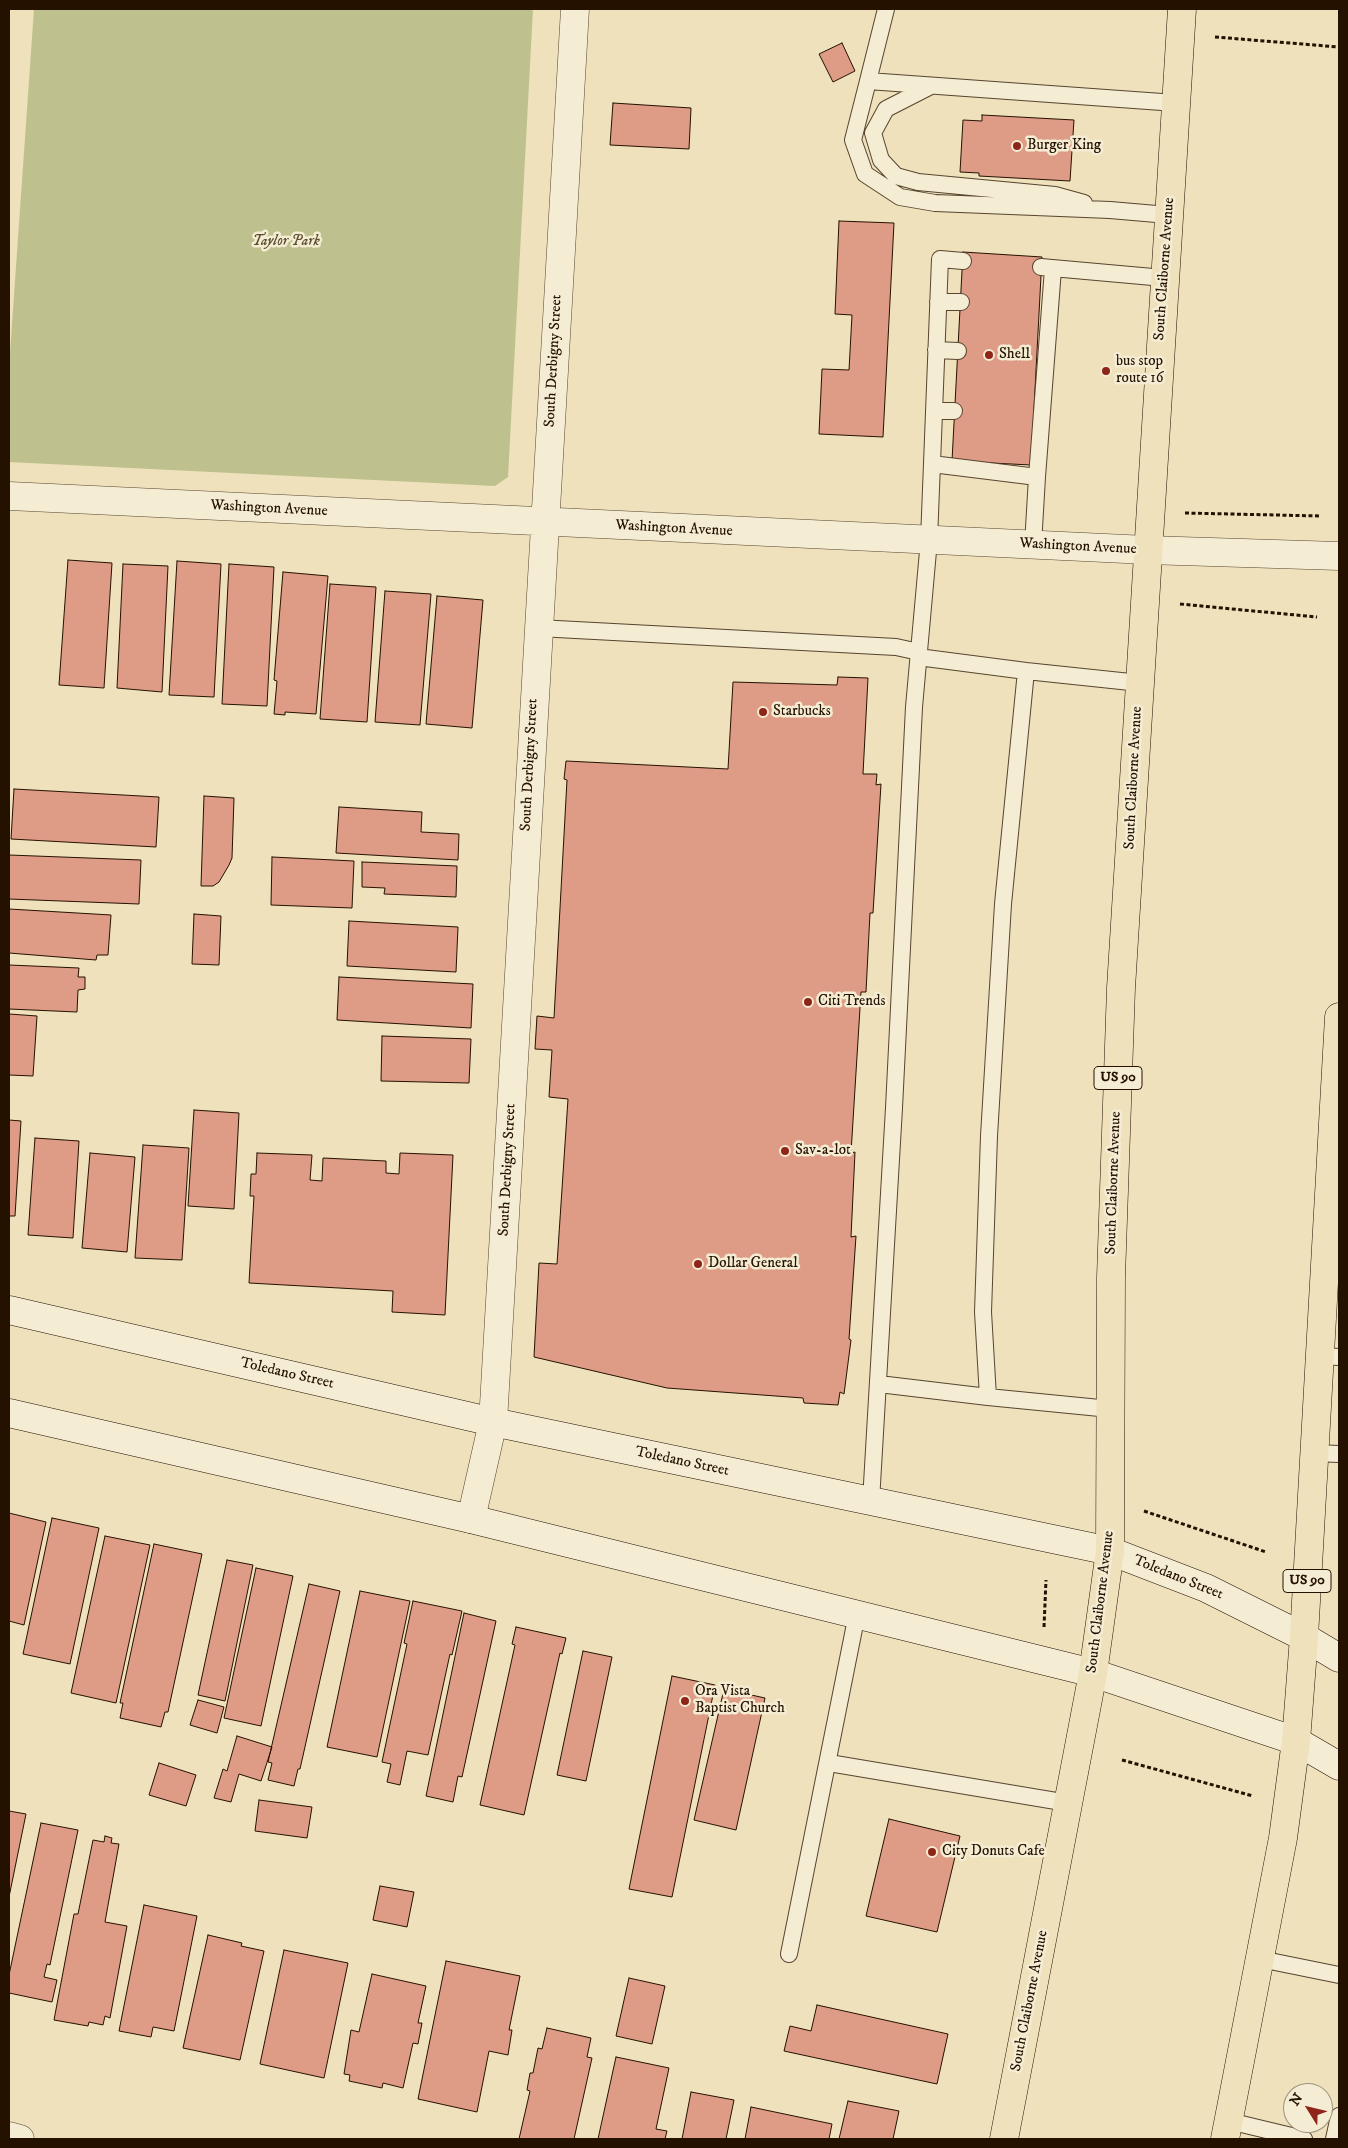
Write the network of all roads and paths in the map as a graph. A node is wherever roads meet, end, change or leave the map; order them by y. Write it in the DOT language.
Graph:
graph roads {
  1 [pos="575,9"];
  2 [pos="886,9"];
  3 [pos="1182,9"];
  4 [pos="1212,36"];
  5 [pos="1339,47"];
  6 [pos="868,81"];
  7 [pos="932,86"];
  8 [pos="1176,104"];
  9 [pos="1110,210"];
  10 [pos="1168,215"];
  11 [pos="963,261"];
  12 [pos="1164,278"];
  13 [pos="938,302"];
  14 [pos="960,302"];
  15 [pos="936,350"];
  16 [pos="958,351"];
  17 [pos="934,411"];
  18 [pos="954,411"];
  19 [pos="932,464"];
  20 [pos="1037,477"];
  21 [pos="9,496"];
  22 [pos="1182,513"];
  23 [pos="1321,516"];
  24 [pos="544,523"];
  25 [pos="929,540"];
  26 [pos="1033,544"];
  27 [pos="1147,550"];
  28 [pos="1339,556"];
  29 [pos="1172,604"];
  30 [pos="1316,617"];
  31 [pos="538,628"];
  32 [pos="919,654"];
  33 [pos="1026,671"];
  34 [pos="1140,683"];
  35 [pos="1339,1017"];
  36 [pos="1337,1096"];
  37 [pos="9,1310"];
  38 [pos="1329,1357"];
  39 [pos="878,1384"];
  40 [pos="988,1397"];
  41 [pos="1110,1409"];
  42 [pos="9,1413"];
  43 [pos="493,1422"];
  44 [pos="1327,1454"];
  45 [pos="871,1501"];
  46 [pos="1143,1511"];
  47 [pos="471,1519"];
  48 [pos="1110,1551"];
  49 [pos="1266,1552"];
  50 [pos="1046,1580"];
  51 [pos="858,1614"];
  52 [pos="1044,1633"];
  53 [pos="1304,1637"];
  54 [pos="1339,1658"];
  55 [pos="1093,1673"];
  56 [pos="1296,1741"];
  57 [pos="1122,1760"];
  58 [pos="829,1763"];
  59 [pos="1339,1766"];
  60 [pos="1253,1796"];
  61 [pos="1068,1803"];
  62 [pos="789,1954"];
  63 [pos="1260,1959"];
  64 [pos="1339,1975"];
  65 [pos="1339,2116"];
  66 [pos="1227,2130"];
  67 [pos="9,2136"];
  68 [pos="20,2139"];
  69 [pos="1004,2139"];
  70 [pos="1304,2139"];
  71 [pos="1334,2139"];
  1 -- 24 [label="street, South Derbigny Street"];
  2 -- 6 [label="lane"];
  3 -- 8 [label="main road, South Claiborne Avenue / US 90"];
  4 -- 5 [label="path"];
  6 -- 7 [label="lane"];
  6 -- 9 [label="lane"];
  7 -- 8 [label="lane"];
  7 -- 9 [label="lane"];
  8 -- 10 [label="main road, South Claiborne Avenue / US 90"];
  9 -- 10 [label="lane"];
  10 -- 12 [label="main road, South Claiborne Avenue / US 90"];
  11 -- 13 [label="lane"];
  12 -- 20 [label="lane"];
  12 -- 27 [label="main road, South Claiborne Avenue / US 90"];
  13 -- 14 [label="lane"];
  13 -- 15 [label="lane"];
  15 -- 16 [label="lane"];
  15 -- 17 [label="lane"];
  17 -- 18 [label="lane"];
  17 -- 19 [label="lane"];
  19 -- 20 [label="lane"];
  19 -- 25 [label="lane"];
  20 -- 26 [label="lane"];
  21 -- 24 [label="street, Washington Avenue"];
  22 -- 23 [label="path"];
  24 -- 25 [label="street, Washington Avenue"];
  24 -- 31 [label="street, South Derbigny Street"];
  25 -- 26 [label="street, Washington Avenue"];
  25 -- 32 [label="lane"];
  26 -- 27 [label="street, Washington Avenue"];
  27 -- 28 [label="street, Washington Avenue"];
  27 -- 34 [label="main road, South Claiborne Avenue / US 90"];
  29 -- 30 [label="path"];
  31 -- 32 [label="lane"];
  31 -- 43 [label="street, South Derbigny Street"];
  32 -- 33 [label="lane"];
  32 -- 39 [label="lane"];
  33 -- 34 [label="lane"];
  33 -- 40 [label="lane"];
  34 -- 41 [label="main road, South Claiborne Avenue / US 90"];
  35 -- 36 [label="main road, US 90"];
  36 -- 38 [label="main road, US 90"];
  37 -- 43 [label="street, Toledano Street"];
  38 -- 44 [label="main road, US 90"];
  39 -- 40 [label="lane"];
  39 -- 45 [label="lane"];
  40 -- 41 [label="lane"];
  41 -- 48 [label="main road, South Claiborne Avenue / US 90"];
  42 -- 47 [label="street"];
  43 -- 45 [label="street, Toledano Street"];
  43 -- 47 [label="street, South Derbigny Street"];
  44 -- 53 [label="main road, US 90"];
  45 -- 48 [label="street, Toledano Street"];
  46 -- 49 [label="path"];
  47 -- 51 [label="street"];
  48 -- 53 [label="street, Toledano Street"];
  48 -- 55 [label="main road, South Claiborne Avenue / US 90"];
  50 -- 52 [label="path"];
  51 -- 55 [label="street"];
  51 -- 58 [label="lane"];
  53 -- 54 [label="street, Toledano Street"];
  53 -- 56 [label="main road, US 90"];
  55 -- 56 [label="street"];
  55 -- 61 [label="main road, South Claiborne Avenue / US 90"];
  56 -- 59 [label="street"];
  56 -- 63 [label="main road, US 90"];
  57 -- 60 [label="path"];
  58 -- 61 [label="lane"];
  58 -- 62 [label="lane"];
  61 -- 69 [label="main road, South Claiborne Avenue / US 90"];
  63 -- 64 [label="lane"];
  63 -- 66 [label="main road, US 90"];
  65 -- 71 [label="lane"];
  66 -- 70 [label="lane"];
  67 -- 68 [label="street"];
}
